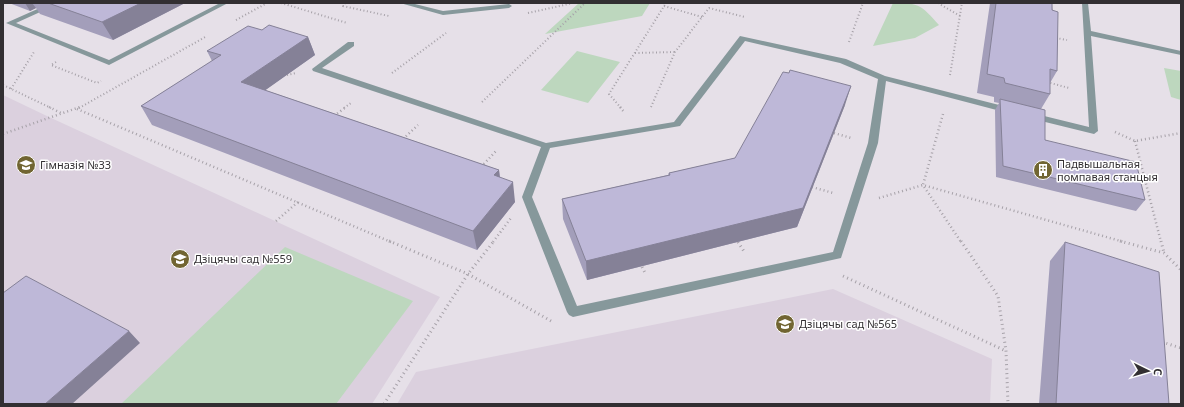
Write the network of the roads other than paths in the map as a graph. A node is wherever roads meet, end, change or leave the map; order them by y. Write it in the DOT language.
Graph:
graph roads {
  1 [pos="57,3"];
  2 [pos="224,3"];
  3 [pos="404,3"];
  4 [pos="1085,3"];
  5 [pos="509,6"];
  6 [pos="1088,33"];
  7 [pos="350,44"];
  8 [pos="1181,53"];
  9 [pos="882,78"];
  10 [pos="546,146"];
  1 -- 2 [label="lane"];
  3 -- 5 [label="lane"];
  4 -- 6 [label="lane"];
  6 -- 8 [label="lane"];
  6 -- 9 [label="lane"];
  7 -- 10 [label="lane"];
  9 -- 10 [label="lane"];
  9 -- 10 [label="lane"];
}
